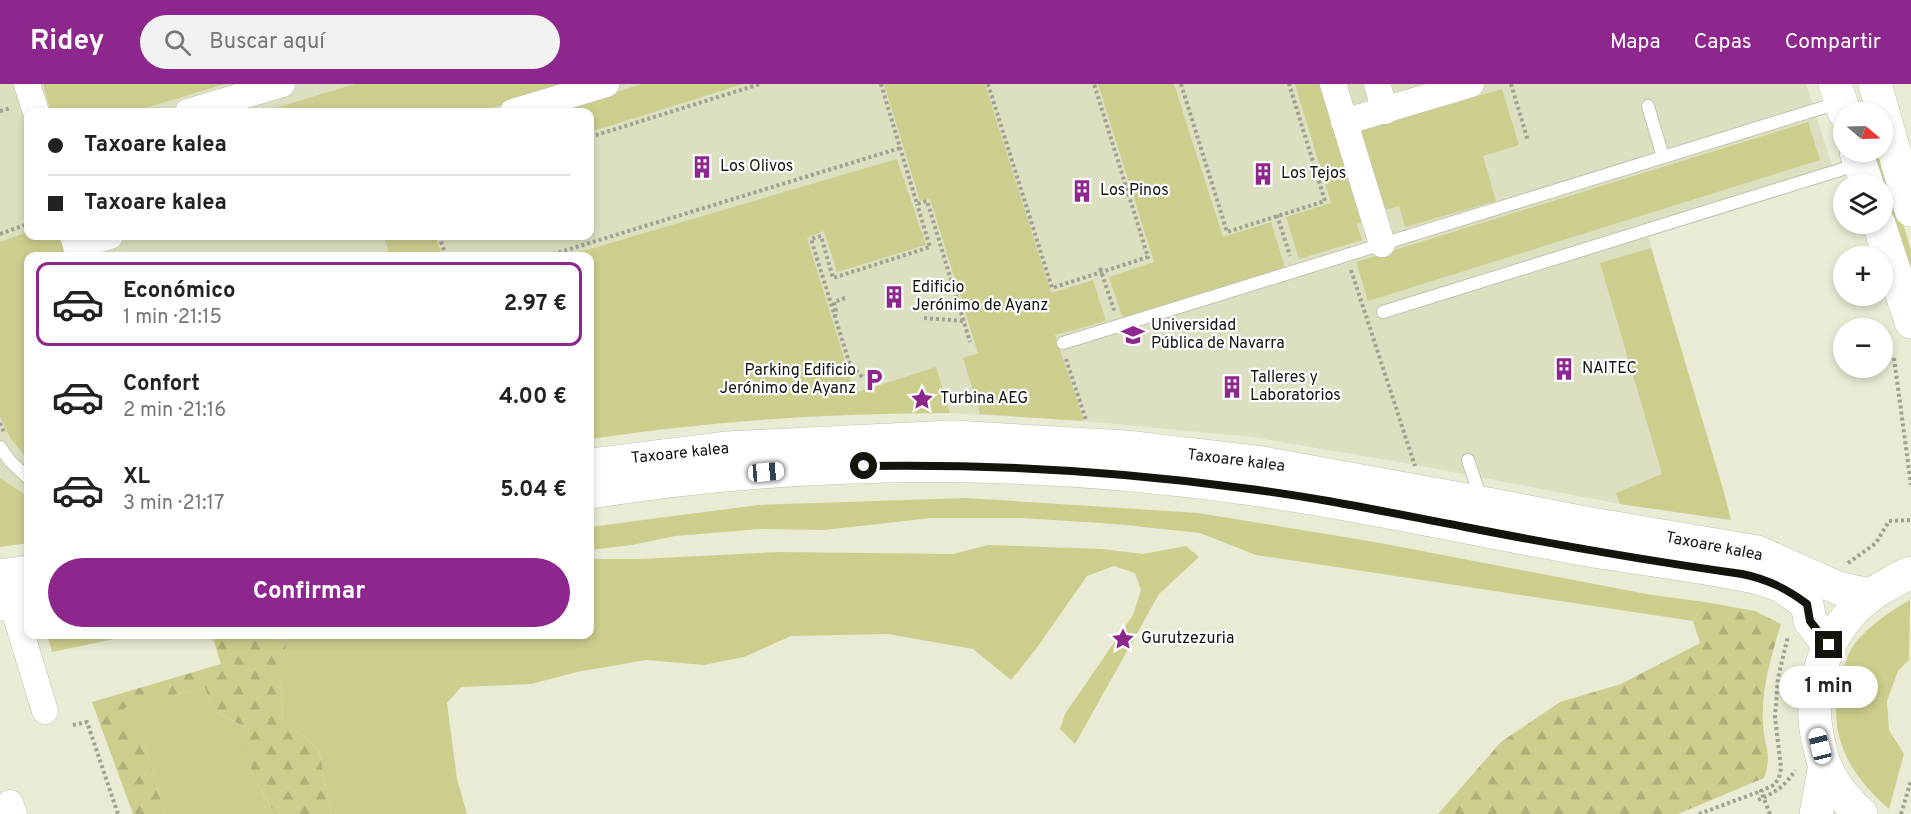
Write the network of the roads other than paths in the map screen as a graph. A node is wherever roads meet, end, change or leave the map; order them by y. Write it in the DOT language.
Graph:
graph roads {
  1 [pos="27,84"];
  2 [pos="282,84"];
  3 [pos="606,84"];
  4 [pos="1333,84"];
  5 [pos="1377,84"];
  6 [pos="1875,84"];
  7 [pos="1466,85"];
  8 [pos="1415,92"];
  9 [pos="1840,99"];
  10 [pos="1648,106"];
  11 [pos="35,108"];
  12 [pos="201,108"];
  13 [pos="526,108"];
  14 [pos="1385,111"];
  15 [pos="1344,122"];
  16 [pos="1663,157"];
  17 [pos="1861,167"];
  18 [pos="1911,210"];
  19 [pos="1882,234"];
  20 [pos="74,240"];
  21 [pos="96,240"];
  22 [pos="1382,244"];
  23 [pos="1383,312"];
  24 [pos="1911,322"];
  25 [pos="1063,347"];
  26 [pos="0,447"];
  27 [pos="1468,460"];
  28 [pos="594,464"];
  29 [pos="24,474"];
  30 [pos="594,492"];
  31 [pos="1482,503"];
  32 [pos="1910,571"];
  33 [pos="24,577"];
  34 [pos="1816,593"];
  35 [pos="1869,595"];
  36 [pos="10,596"];
  37 [pos="1829,645"];
  38 [pos="45,711"];
  39 [pos="1810,768"];
  40 [pos="1816,814"];
  41 [pos="1861,814"];
  1 -- 11 [label="street"];
  2 -- 12 [label="street"];
  3 -- 13 [label="street"];
  4 -- 15 [label="street"];
  5 -- 14 [label="street"];
  6 -- 18 [label="street"];
  7 -- 8 [label="street"];
  8 -- 14 [label="street"];
  9 -- 16 [label="lane"];
  10 -- 16 [label="lane"];
  14 -- 15 [label="street"];
  15 -- 22 [label="street"];
  16 -- 22 [label="lane"];
  17 -- 23 [label="lane"];
  19 -- 24 [label="street"];
  20 -- 21 [label="street"];
  22 -- 25 [label="lane"];
  26 -- 29 [label="lane"];
  27 -- 31 [label="lane"];
  28 -- 31 [label="street, Taxoare kalea"];
  30 -- 34 [label="street, Taxoare kalea"];
  31 -- 34 [label="street, Taxoare kalea"];
  32 -- 35 [label="street"];
  33 -- 36 [label="street"];
  34 -- 35 [label="street, Taxoare kalea"];
  34 -- 37 [label="street"];
  35 -- 37 [label="street"];
  36 -- 38 [label="street"];
  37 -- 39 [label="street"];
  39 -- 40 [label="street"];
  39 -- 41 [label="street"];
}
